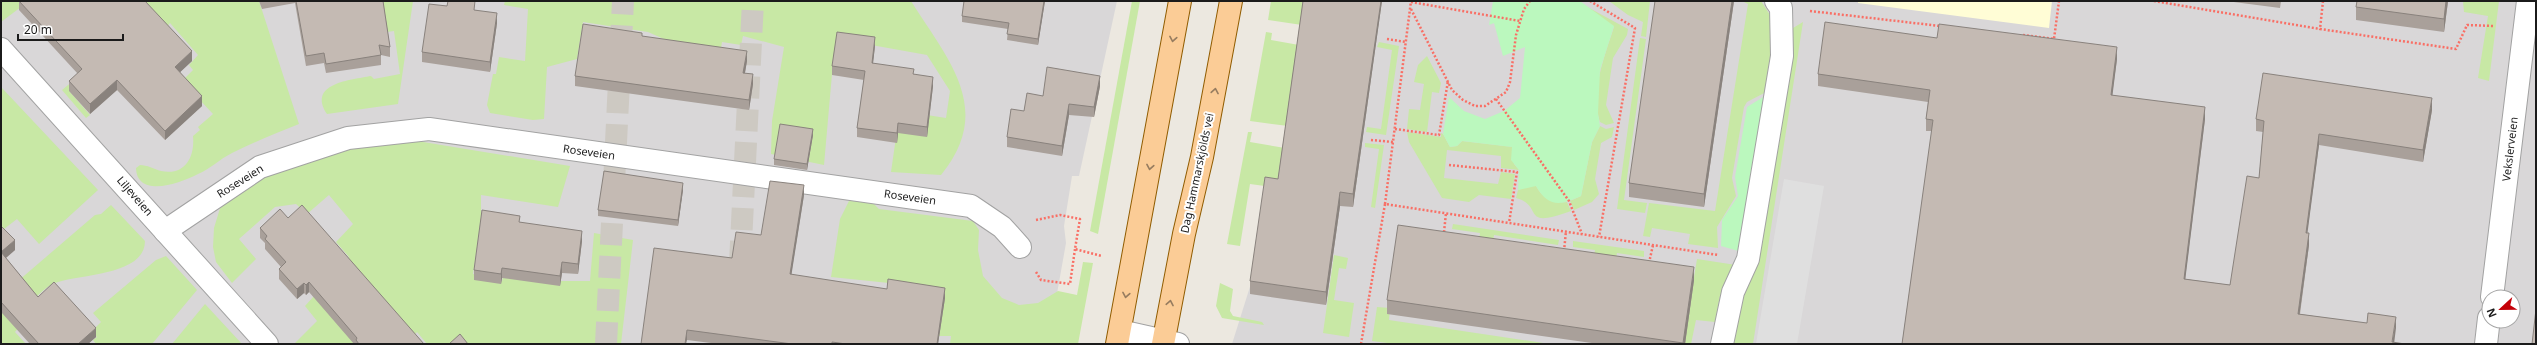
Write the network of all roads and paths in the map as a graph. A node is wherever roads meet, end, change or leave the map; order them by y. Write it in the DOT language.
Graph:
graph roads {
  1 [pos="1180,1"];
  2 [pos="1231,1"];
  3 [pos="1530,1"];
  4 [pos="1590,1"];
  5 [pos="2059,1"];
  6 [pos="2154,1"];
  7 [pos="2323,1"];
  8 [pos="2528,1"];
  9 [pos="1411,2"];
  10 [pos="1779,4"];
  11 [pos="1411,9"];
  12 [pos="1520,21"];
  13 [pos="1945,26"];
  14 [pos="2496,26"];
  15 [pos="2320,28"];
  16 [pos="2015,34"];
  17 [pos="1387,39"];
  18 [pos="1406,42"];
  19 [pos="1,49"];
  20 [pos="2528,62"];
  21 [pos="1448,80"];
  22 [pos="1496,99"];
  23 [pos="1395,130"];
  24 [pos="1370,140"];
  25 [pos="1393,142"];
  26 [pos="1449,165"];
  27 [pos="1385,204"];
  28 [pos="1446,213"];
  29 [pos="1509,223"];
  30 [pos="1002,227"];
  31 [pos="165,231"];
  32 [pos="1444,232"];
  33 [pos="1566,232"];
  34 [pos="1582,234"];
  35 [pos="1599,237"];
  36 [pos="1653,245"];
  37 [pos="1020,247"];
  38 [pos="1075,249"];
  39 [pos="1563,252"];
  40 [pos="1102,256"];
  41 [pos="1748,260"];
  42 [pos="1649,263"];
  43 [pos="2493,289"];
  44 [pos="2488,329"];
  45 [pos="1119,338"];
  46 [pos="1168,343"];
  47 [pos="266,344"];
  48 [pos="1361,344"];
  49 [pos="1722,344"];
  50 [pos="2486,344"];
  1 -- 45 [label="main road, one-way"];
  46 -- 2 [label="main road, Dag Hammarskjölds vei, one-way"];
  3 -- 12 [label="path"];
  4 -- 35 [label="path"];
  5 -- 16 [label="path"];
  6 -- 15 [label="path"];
  7 -- 15 [label="path"];
  8 -- 20 [label="street, Vekslerveien"];
  9 -- 11 [label="path"];
  9 -- 12 [label="path"];
  10 -- 13 [label="path"];
  10 -- 41 [label="street"];
  11 -- 18 [label="path"];
  11 -- 21 [label="path"];
  12 -- 22 [label="path"];
  14 -- 15 [label="path"];
  17 -- 18 [label="path"];
  18 -- 23 [label="path"];
  19 -- 31 [label="street, Liljeveien"];
  20 -- 43 [label="street, Vekslerveien"];
  21 -- 22 [label="path"];
  21 -- 23 [label="path"];
  22 -- 34 [label="path"];
  23 -- 25 [label="path"];
  24 -- 25 [label="path"];
  25 -- 27 [label="path"];
  26 -- 29 [label="path"];
  27 -- 28 [label="path"];
  27 -- 48 [label="path"];
  28 -- 29 [label="path"];
  28 -- 32 [label="path"];
  29 -- 33 [label="path"];
  30 -- 31 [label="street, Roseveien"];
  30 -- 37 [label="street, Roseveien"];
  30 -- 38 [label="path"];
  31 -- 47 [label="street, Liljeveien"];
  33 -- 34 [label="path"];
  33 -- 39 [label="path"];
  34 -- 35 [label="path"];
  35 -- 36 [label="path"];
  36 -- 41 [label="path"];
  36 -- 42 [label="path"];
  37 -- 38 [label="path"];
  38 -- 40 [label="path"];
  41 -- 49 [label="street"];
  44 -- 50 [label="street"];
  45 -- 46 [label="street"];
}
